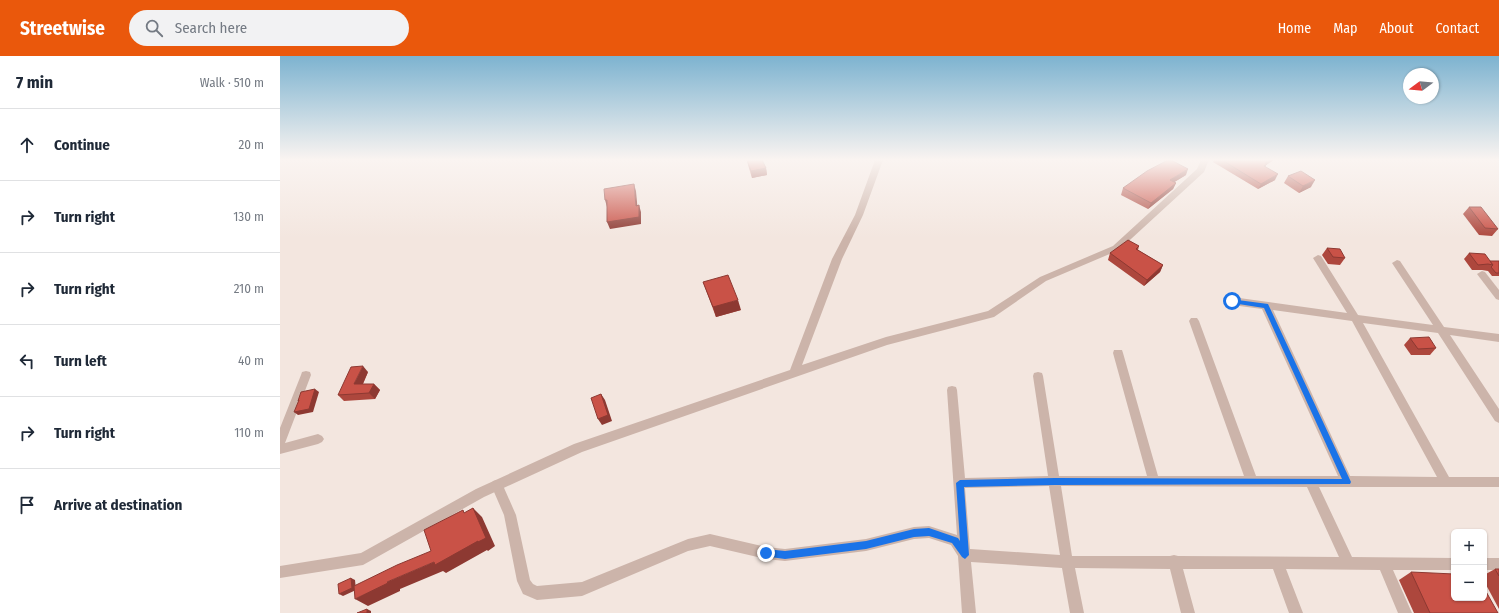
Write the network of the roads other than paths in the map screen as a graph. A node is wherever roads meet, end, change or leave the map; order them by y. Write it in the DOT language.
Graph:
graph roads {
  1 [pos="869,186"];
  2 [pos="1184,186"];
  3 [pos="1318,258"];
  4 [pos="1397,263"];
  5 [pos="1482,274"];
  6 [pos="1499,297"];
  7 [pos="1232,301"];
  8 [pos="1266,306"];
  9 [pos="1354,318"];
  10 [pos="1194,321"];
  11 [pos="1440,330"];
  12 [pos="1499,338"];
  13 [pos="1118,353"];
  14 [pos="794,373"];
  15 [pos="306,375"];
  16 [pos="1038,376"];
  17 [pos="952,390"];
  18 [pos="1499,418"];
  19 [pos="318,439"];
  20 [pos="280,442"];
  21 [pos="280,449"];
  22 [pos="1055,481"];
  23 [pos="1154,482"];
  24 [pos="1252,482"];
  25 [pos="1311,482"];
  26 [pos="1347,482"];
  27 [pos="1446,482"];
  28 [pos="1499,482"];
  29 [pos="960,483"];
  30 [pos="497,485"];
  31 [pos="965,555"];
  32 [pos="1174,561"];
  33 [pos="1067,562"];
  34 [pos="1277,562"];
  35 [pos="1348,563"];
  36 [pos="1383,563"];
  37 [pos="1451,564"];
  38 [pos="1487,564"];
  39 [pos="1499,564"];
  40 [pos="280,572"];
  41 [pos="969,613"];
  42 [pos="1077,613"];
  43 [pos="1188,613"];
  44 [pos="1296,613"];
  45 [pos="1405,613"];
  1 -- 14 [label="street"];
  2 -- 14 [label="street"];
  3 -- 9 [label="street"];
  4 -- 11 [label="street"];
  5 -- 6 [label="street"];
  7 -- 8 [label="street"];
  8 -- 9 [label="street"];
  8 -- 26 [label="street"];
  9 -- 11 [label="street"];
  9 -- 27 [label="street"];
  10 -- 24 [label="street"];
  11 -- 12 [label="street"];
  11 -- 18 [label="street"];
  13 -- 23 [label="street"];
  14 -- 30 [label="street"];
  15 -- 20 [label="street"];
  16 -- 22 [label="street"];
  17 -- 29 [label="street"];
  19 -- 21 [label="street"];
  22 -- 23 [label="street"];
  22 -- 29 [label="street"];
  22 -- 33 [label="street"];
  23 -- 24 [label="street"];
  24 -- 25 [label="street"];
  25 -- 26 [label="street"];
  25 -- 35 [label="street"];
  26 -- 27 [label="street"];
  27 -- 28 [label="street"];
  29 -- 31 [label="street"];
  30 -- 31 [label="street"];
  30 -- 40 [label="street"];
  31 -- 33 [label="street"];
  31 -- 41 [label="street"];
  32 -- 33 [label="street"];
  32 -- 34 [label="street"];
  32 -- 43 [label="street"];
  33 -- 42 [label="street"];
  34 -- 35 [label="street"];
  34 -- 44 [label="street"];
  35 -- 36 [label="street"];
  36 -- 37 [label="street"];
  36 -- 45 [label="street"];
  38 -- 39 [label="street"];
}
